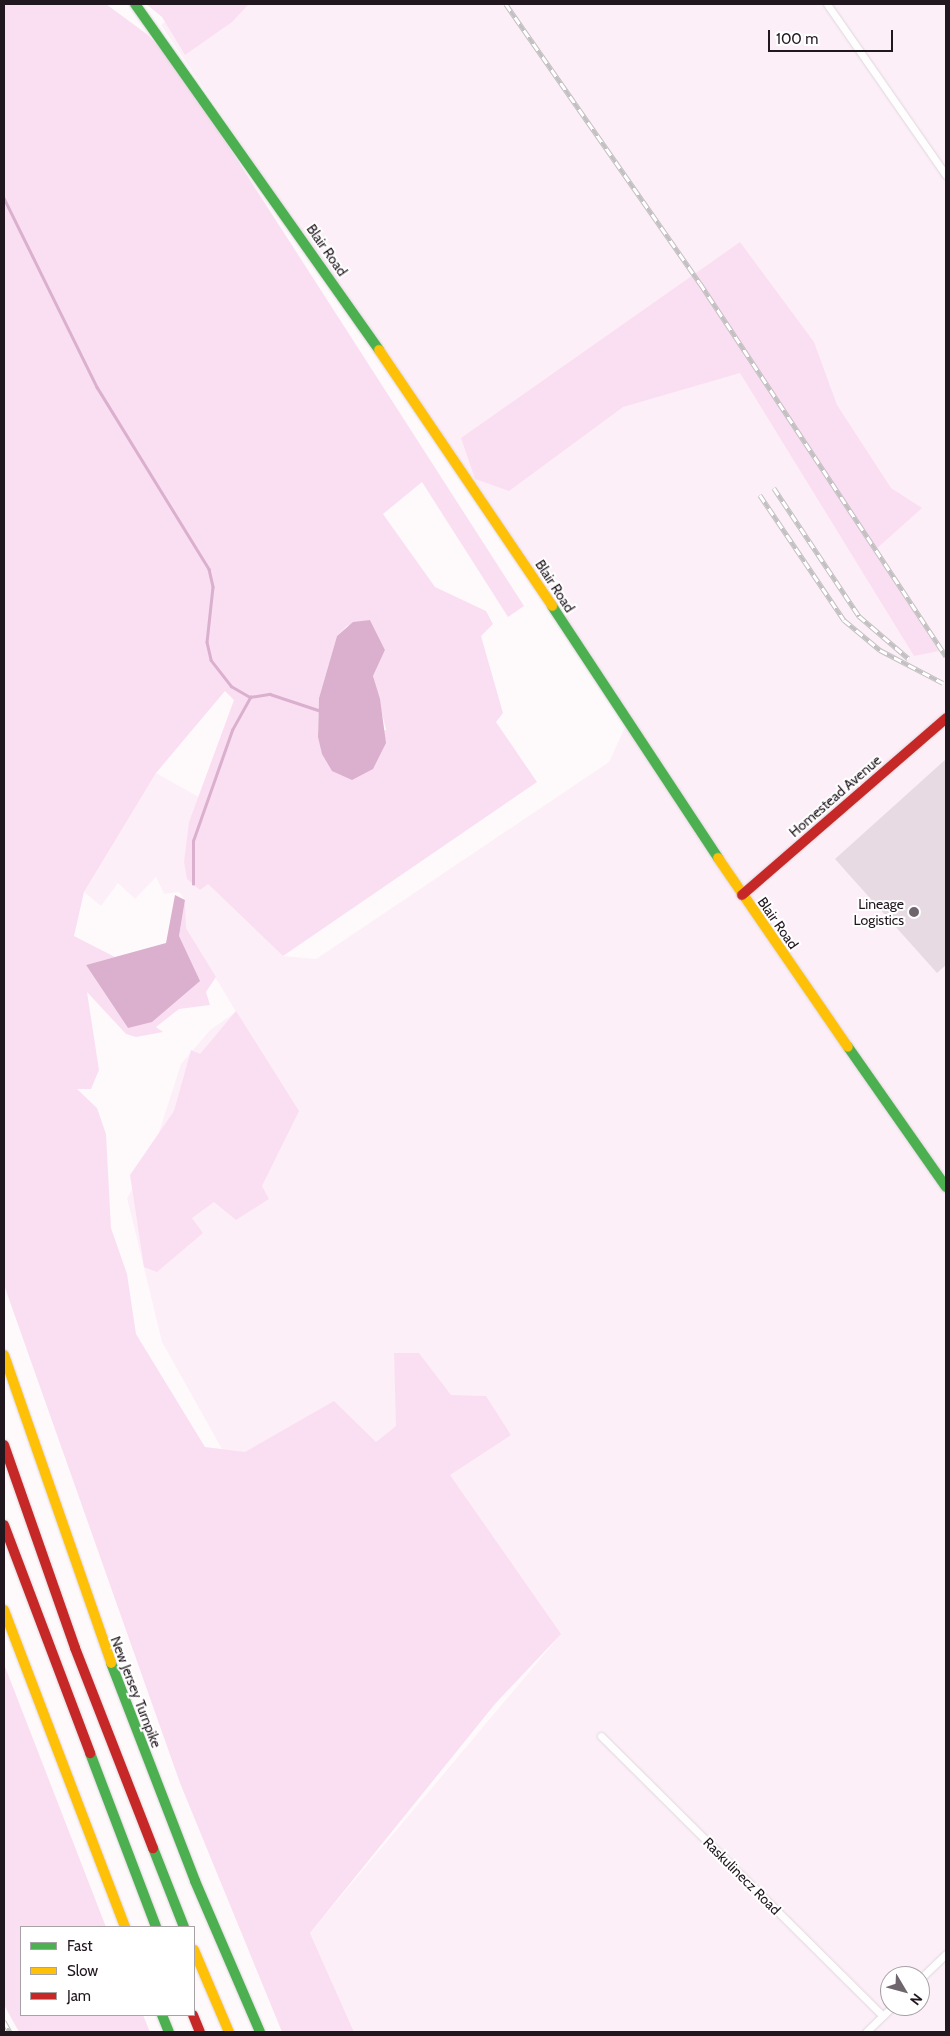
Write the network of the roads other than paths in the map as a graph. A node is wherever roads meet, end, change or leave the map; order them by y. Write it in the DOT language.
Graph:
graph roads {
  1 [pos="135,4"];
  2 [pos="827,4"];
  3 [pos="946,175"];
  4 [pos="946,718"];
  5 [pos="742,895"];
  6 [pos="946,1187"];
  7 [pos="4,1355"];
  8 [pos="4,1445"];
  9 [pos="4,1525"];
  10 [pos="4,1610"];
  11 [pos="601,1736"];
  12 [pos="125,1926"];
  13 [pos="156,1926"];
  14 [pos="184,1926"];
  15 [pos="195,1952"];
  16 [pos="946,1954"];
  17 [pos="930,1969"];
  18 [pos="880,2013"];
  19 [pos="162,2016"];
  20 [pos="193,2016"];
  21 [pos="883,2016"];
  22 [pos="169,2032"];
  23 [pos="200,2032"];
  24 [pos="228,2032"];
  25 [pos="260,2032"];
  26 [pos="866,2032"];
  1 -- 5 [label="main road, Blair Road"];
  2 -- 3 [label="street"];
  4 -- 5 [label="main road, Homestead Avenue"];
  5 -- 6 [label="main road, Blair Road"];
  7 -- 25 [label="main road, New Jersey Turnpike"];
  8 -- 14 [label="main road"];
  9 -- 13 [label="main road"];
  10 -- 12 [label="main road"];
  11 -- 18 [label="street, Raskulinecz Road"];
  15 -- 24 [label="main road"];
  16 -- 17 [label="street"];
  19 -- 22 [label="main road"];
  20 -- 23 [label="main road"];
  21 -- 26 [label="street"];
}
